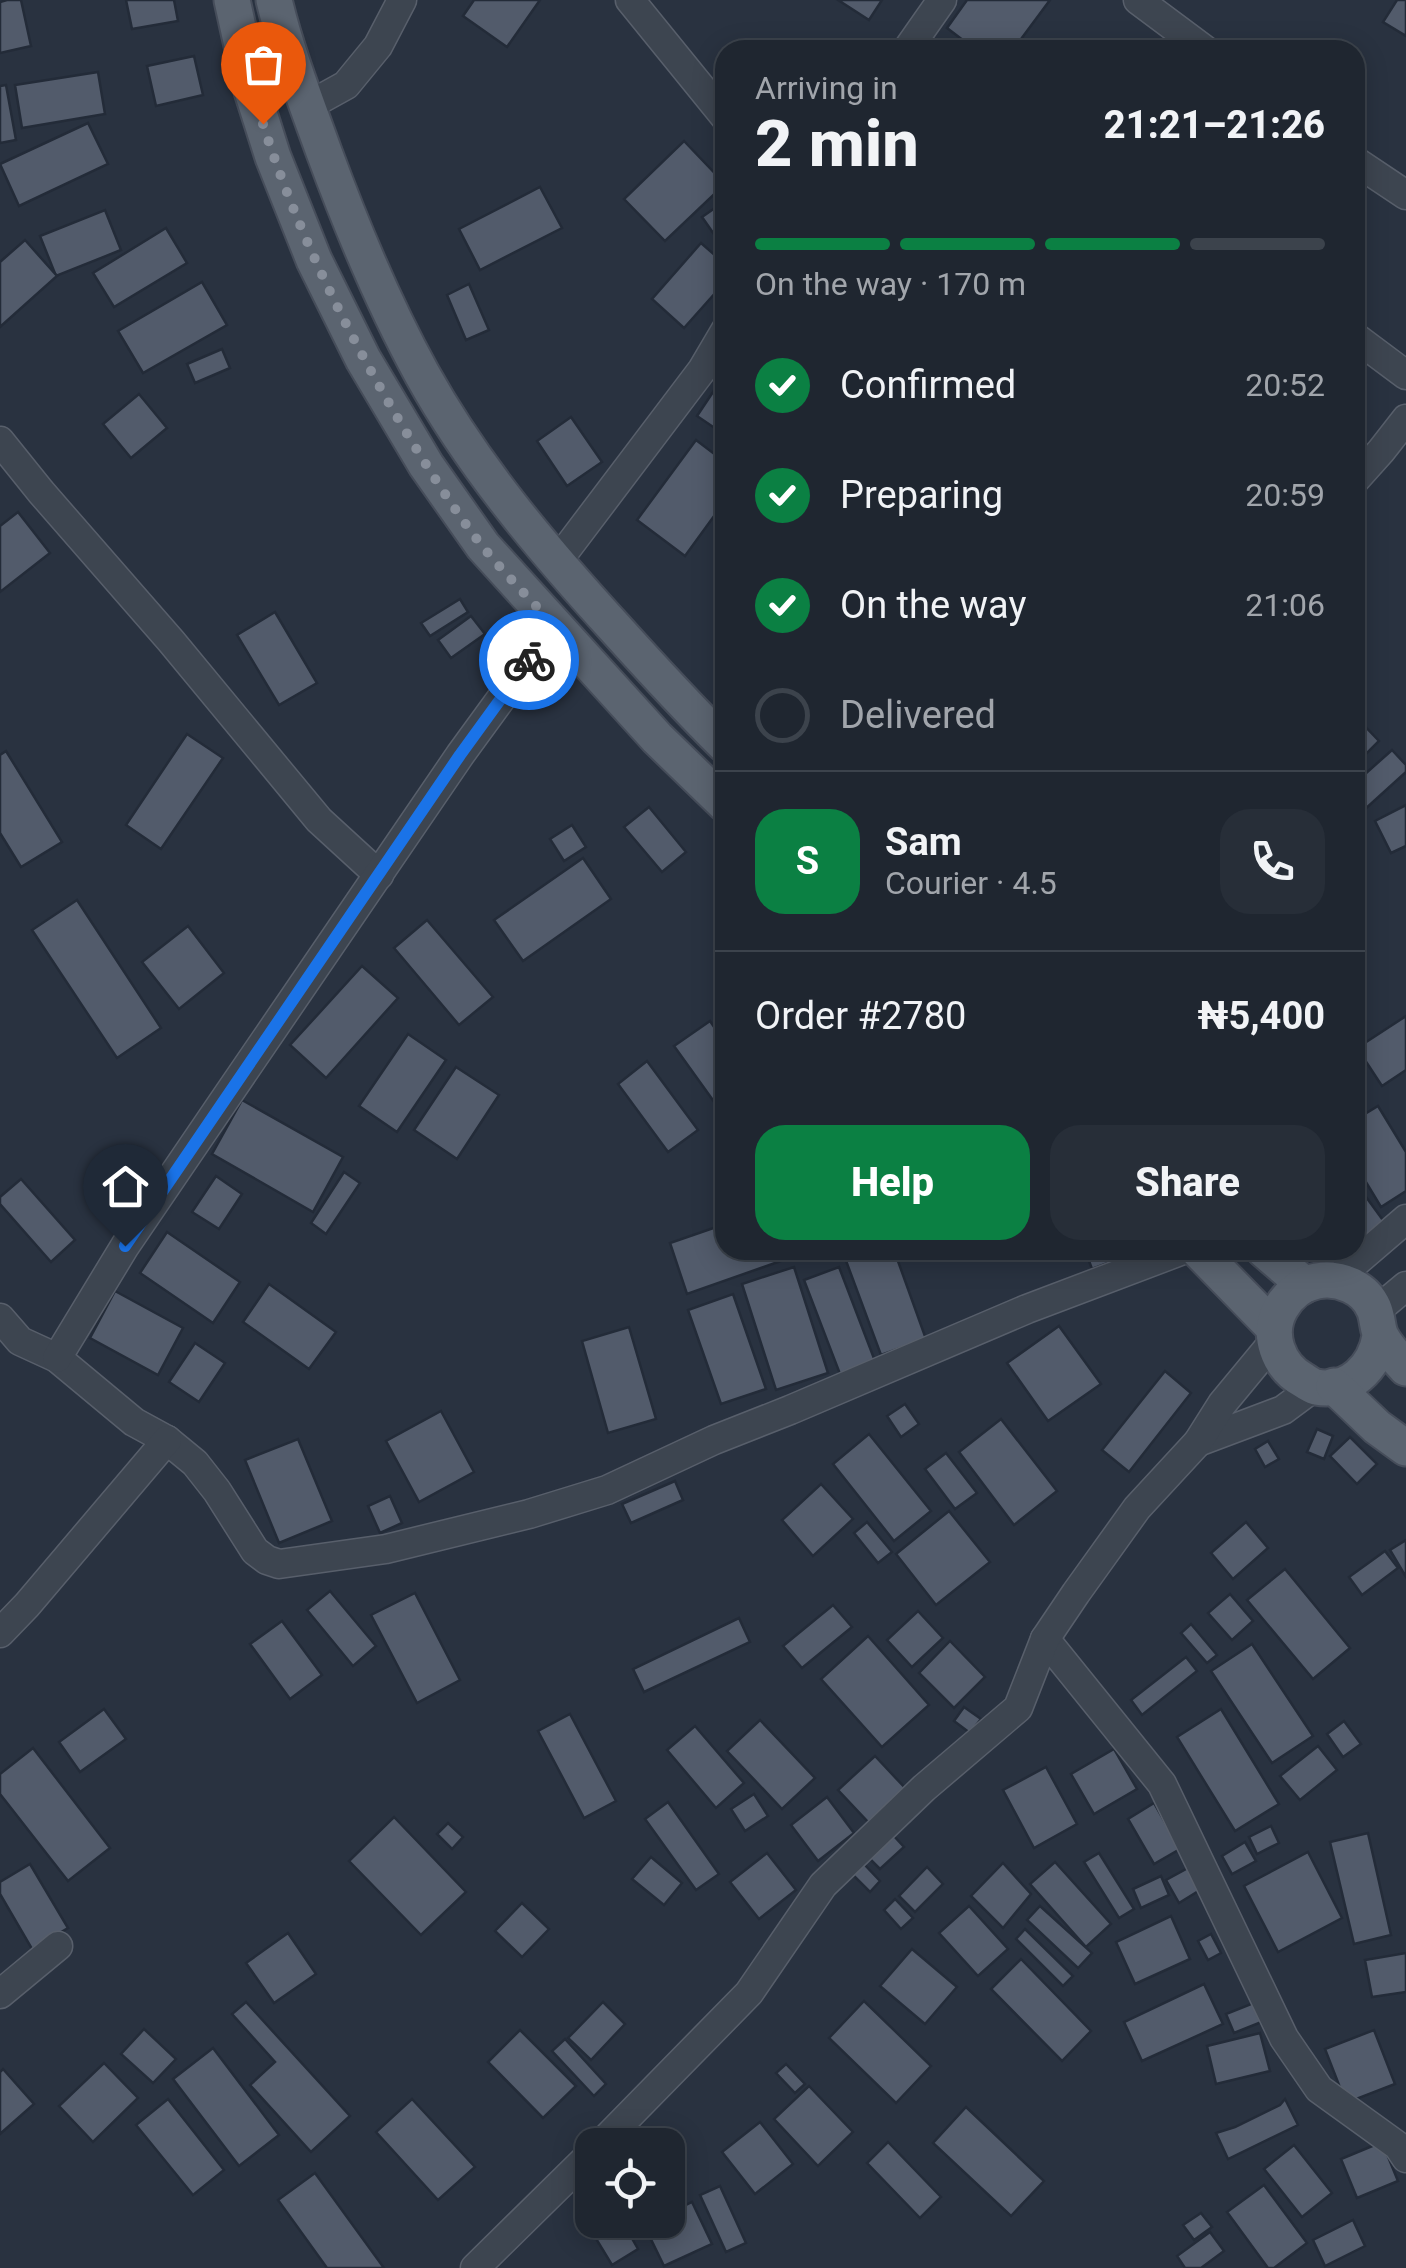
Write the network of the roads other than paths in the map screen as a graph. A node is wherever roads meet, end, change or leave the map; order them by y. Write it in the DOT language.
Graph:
graph roads {
  1 [pos="232,0"];
  2 [pos="274,0"];
  3 [pos="402,0"];
  4 [pos="630,0"];
  5 [pos="942,0"];
  6 [pos="1138,0"];
  7 [pos="915,40"];
  8 [pos="1192,40"];
  9 [pos="715,105"];
  10 [pos="308,106"];
  11 [pos="1365,167"];
  12 [pos="1406,194"];
  13 [pos="1365,344"];
  14 [pos="715,347"];
  15 [pos="1406,375"];
  16 [pos="1406,418"];
  17 [pos="0,441"];
  18 [pos="1365,469"];
  19 [pos="556,563"];
  20 [pos="554,626"];
  21 [pos="715,735"];
  22 [pos="715,794"];
  23 [pos="379,874"];
  24 [pos="1406,1218"];
  25 [pos="1365,1249"];
  26 [pos="1157,1260"];
  27 [pos="1207,1260"];
  28 [pos="1282,1260"];
  29 [pos="1350,1260"];
  30 [pos="1320,1282"];
  31 [pos="1406,1286"];
  32 [pos="0,1318"];
  33 [pos="1378,1323"];
  34 [pos="1274,1334"];
  35 [pos="57,1358"];
  36 [pos="1406,1368"];
  37 [pos="1324,1387"];
  38 [pos="167,1440"];
  39 [pos="1198,1442"];
  40 [pos="1406,1448"];
  41 [pos="0,1633"];
  42 [pos="1045,1639"];
  43 [pos="58,1946"];
  44 [pos="0,1994"];
  45 [pos="617,2128"];
  46 [pos="1406,2158"];
  47 [pos="575,2169"];
  48 [pos="475,2268"];
  1 -- 20 [label="main road"];
  2 -- 10 [label="main road"];
  3 -- 10 [label="street"];
  4 -- 9 [label="street"];
  5 -- 7 [label="street"];
  6 -- 8 [label="street"];
  10 -- 19 [label="main road"];
  11 -- 12 [label="street"];
  13 -- 15 [label="street"];
  14 -- 19 [label="street"];
  16 -- 18 [label="street"];
  17 -- 23 [label="street"];
  19 -- 21 [label="main road"];
  20 -- 22 [label="main road"];
  20 -- 23 [label="street"];
  23 -- 35 [label="street"];
  24 -- 25 [label="street"];
  26 -- 38 [label="street"];
  27 -- 34 [label="main road"];
  28 -- 30 [label="main road"];
  29 -- 30 [label="street"];
  30 -- 33 [label="main road"];
  30 -- 34 [label="main road"];
  31 -- 33 [label="street"];
  32 -- 35 [label="street"];
  33 -- 36 [label="main road"];
  33 -- 37 [label="main road"];
  34 -- 37 [label="main road"];
  34 -- 39 [label="street"];
  35 -- 38 [label="street"];
  37 -- 39 [label="street"];
  37 -- 40 [label="main road"];
  38 -- 41 [label="street"];
  39 -- 42 [label="street"];
  42 -- 45 [label="street"];
  42 -- 46 [label="street"];
  43 -- 44 [label="street"];
  47 -- 48 [label="street"];
}
